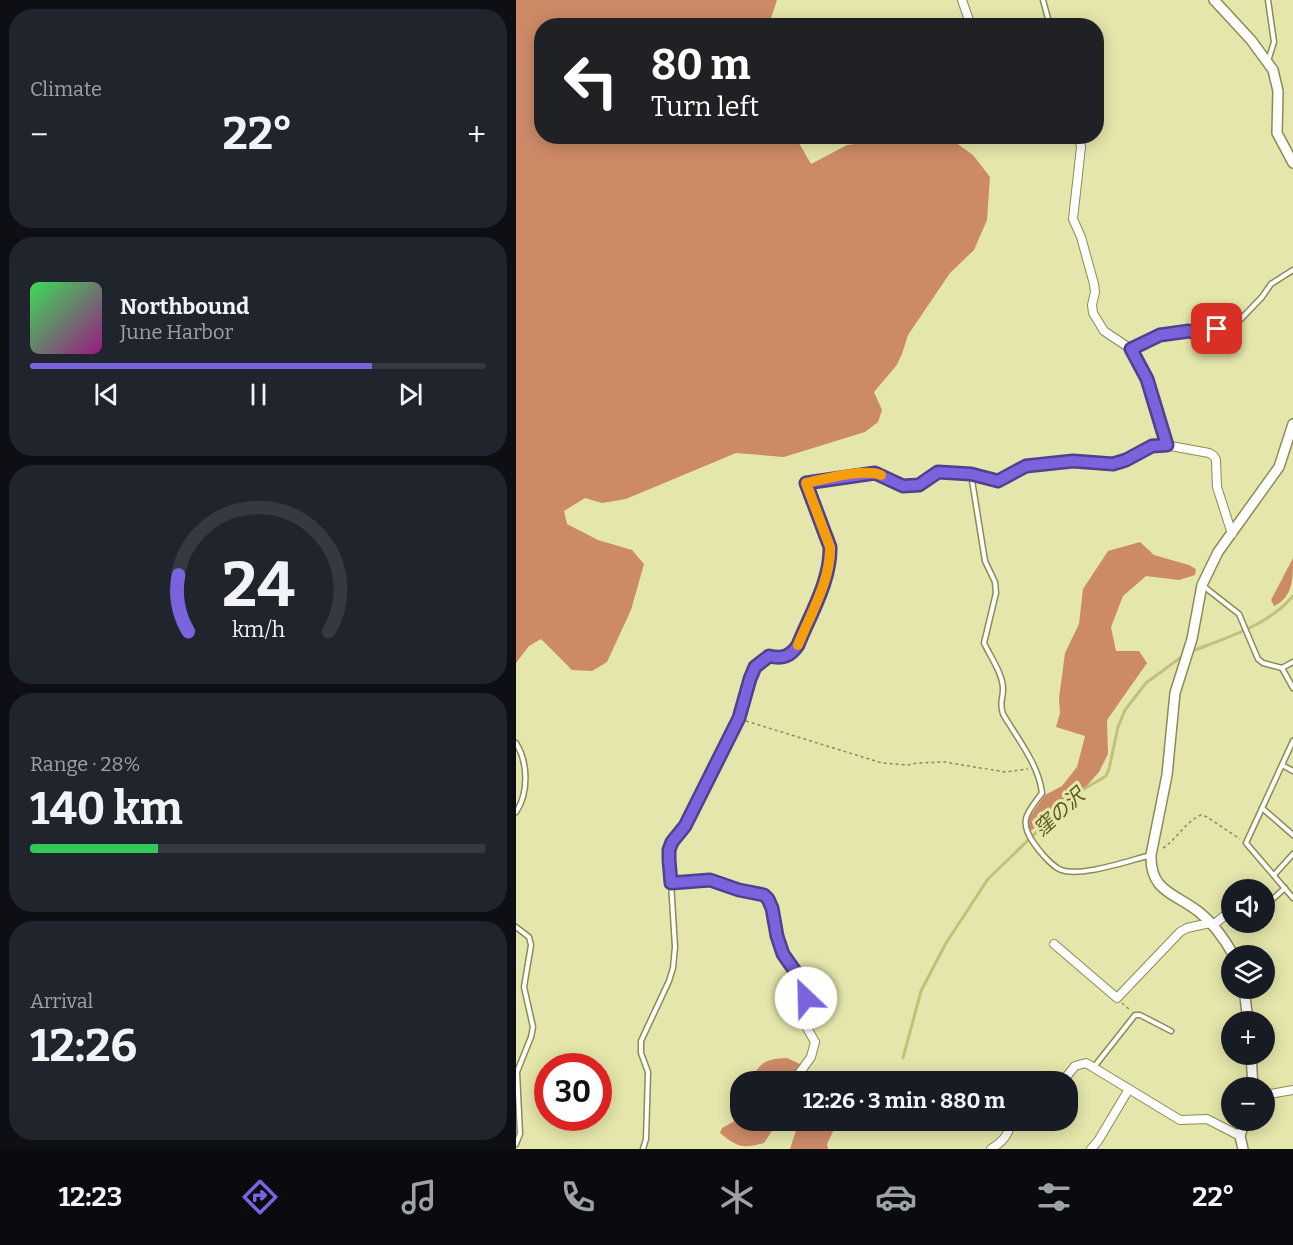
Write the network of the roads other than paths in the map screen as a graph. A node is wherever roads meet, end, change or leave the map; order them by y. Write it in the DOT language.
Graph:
graph roads {
  1 [pos="962,0"];
  2 [pos="1043,0"];
  3 [pos="1214,0"];
  4 [pos="1268,0"];
  5 [pos="968,18"];
  6 [pos="1048,18"];
  7 [pos="1267,61"];
  8 [pos="1080,144"];
  9 [pos="1293,163"];
  10 [pos="1293,270"];
  11 [pos="1131,349"];
  12 [pos="1293,424"];
  13 [pos="1167,445"];
  14 [pos="971,474"];
  15 [pos="806,483"];
  16 [pos="1233,534"];
  17 [pos="1202,585"];
  18 [pos="1293,663"];
  19 [pos="1282,668"];
  20 [pos="1293,688"];
  21 [pos="1293,741"];
  22 [pos="516,743"];
  23 [pos="1282,765"];
  24 [pos="1293,771"];
  25 [pos="1262,808"];
  26 [pos="516,812"];
  27 [pos="1293,835"];
  28 [pos="1293,854"];
  29 [pos="1151,855"];
  30 [pos="1274,875"];
  31 [pos="671,883"];
  32 [pos="1285,888"];
  33 [pos="1275,897"];
  34 [pos="1293,898"];
  35 [pos="1221,918"];
  36 [pos="1212,924"];
  37 [pos="516,927"];
  38 [pos="1054,944"];
  39 [pos="1226,945"];
  40 [pos="1171,1031"];
  41 [pos="1094,1068"];
  42 [pos="801,1071"];
  43 [pos="1071,1071"];
  44 [pos="1128,1089"];
  45 [pos="1293,1090"];
  46 [pos="1275,1093"];
  47 [pos="1009,1131"];
  48 [pos="1242,1131"];
  49 [pos="1240,1136"];
  50 [pos="516,1144"];
  51 [pos="643,1149"];
  52 [pos="991,1149"];
  53 [pos="1091,1149"];
  54 [pos="1243,1149"];
  1 -- 5 [label="street"];
  2 -- 6 [label="lane"];
  3 -- 7 [label="street"];
  4 -- 7 [label="lane"];
  7 -- 9 [label="street"];
  8 -- 11 [label="street"];
  10 -- 11 [label="lane"];
  11 -- 13 [label="street"];
  12 -- 16 [label="street"];
  13 -- 14 [label="street"];
  13 -- 16 [label="street"];
  14 -- 15 [label="street"];
  14 -- 29 [label="lane"];
  15 -- 31 [label="lane"];
  16 -- 17 [label="street"];
  17 -- 19 [label="lane"];
  17 -- 29 [label="street"];
  18 -- 19 [label="lane"];
  19 -- 20 [label="lane"];
  21 -- 23 [label="lane"];
  22 -- 26 [label="lane"];
  23 -- 24 [label="lane"];
  23 -- 25 [label="lane"];
  25 -- 27 [label="lane"];
  25 -- 30 [label="lane"];
  28 -- 30 [label="lane"];
  29 -- 36 [label="street"];
  30 -- 32 [label="lane"];
  31 -- 42 [label="street"];
  31 -- 51 [label="lane"];
  32 -- 33 [label="lane"];
  32 -- 34 [label="lane"];
  35 -- 36 [label="street"];
  36 -- 38 [label="street"];
  36 -- 39 [label="street"];
  37 -- 50 [label="lane"];
  40 -- 41 [label="lane"];
  41 -- 43 [label="street"];
  41 -- 44 [label="street"];
  44 -- 49 [label="street"];
  44 -- 53 [label="street"];
  45 -- 46 [label="street"];
  47 -- 52 [label="street"];
  48 -- 49 [label="street"];
  49 -- 54 [label="street"];
}
